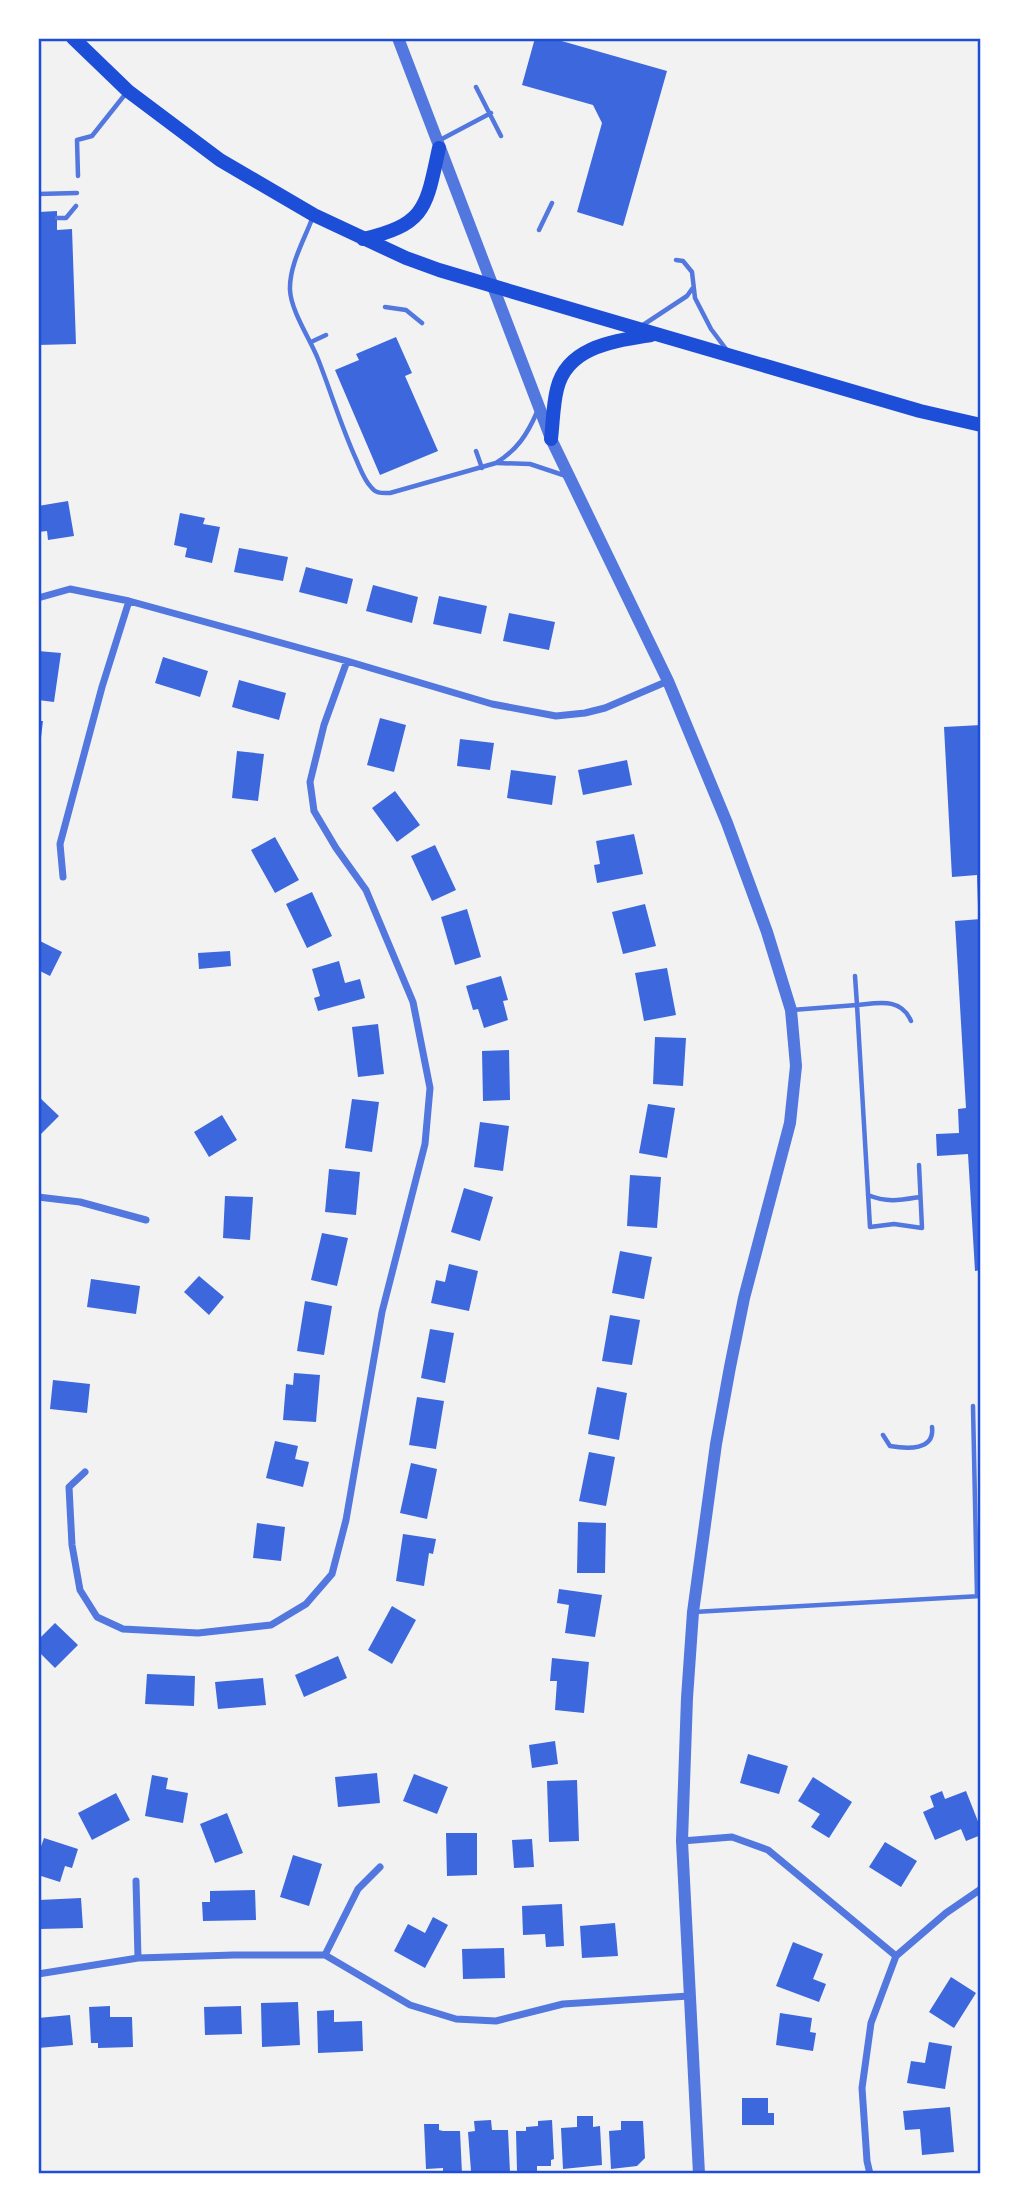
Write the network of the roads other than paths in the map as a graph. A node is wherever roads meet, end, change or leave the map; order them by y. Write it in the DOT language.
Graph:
graph roads {
  1 [pos="73,38"];
  2 [pos="398,38"];
  3 [pos="476,87"];
  4 [pos="128,91"];
  5 [pos="491,113"];
  6 [pos="501,136"];
  7 [pos="438,145"];
  8 [pos="78,176"];
  9 [pos="77,193"];
  10 [pos="38,194"];
  11 [pos="552,203"];
  12 [pos="76,206"];
  13 [pos="314,215"];
  14 [pos="57,218"];
  15 [pos="539,230"];
  16 [pos="363,239"];
  17 [pos="676,260"];
  18 [pos="492,286"];
  19 [pos="693,289"];
  20 [pos="385,307"];
  21 [pos="422,323"];
  22 [pos="638,328"];
  23 [pos="657,334"];
  24 [pos="326,335"];
  25 [pos="311,342"];
  26 [pos="731,356"];
  27 [pos="539,408"];
  28 [pos="981,425"];
  29 [pos="551,439"];
  30 [pos="476,451"];
  31 [pos="496,463"];
  32 [pos="482,468"];
  33 [pos="570,478"];
  34 [pos="38,598"];
  35 [pos="130,601"];
  36 [pos="347,661"];
  37 [pos="668,681"];
  38 [pos="63,877"];
  39 [pos="855,976"];
  40 [pos="857,1005"];
  41 [pos="791,1010"];
  42 [pos="911,1021"];
  43 [pos="919,1165"];
  44 [pos="868,1195"];
  45 [pos="38,1197"];
  46 [pos="920,1197"];
  47 [pos="146,1220"];
  48 [pos="972,1406"];
  49 [pos="932,1427"];
  50 [pos="883,1436"];
  51 [pos="85,1472"];
  52 [pos="979,1596"];
  53 [pos="693,1612"];
  54 [pos="682,1842"];
  55 [pos="380,1867"];
  56 [pos="136,1881"];
  57 [pos="981,1889"];
  58 [pos="325,1955"];
  59 [pos="896,1956"];
  60 [pos="138,1958"];
  61 [pos="38,1974"];
  62 [pos="689,1996"];
  63 [pos="699,2174"];
  64 [pos="870,2174"];
  1 -- 4 [label="main road"];
  2 -- 7 [label="street"];
  3 -- 5 [label="lane"];
  4 -- 8 [label="lane"];
  4 -- 13 [label="main road"];
  5 -- 6 [label="lane"];
  5 -- 7 [label="lane"];
  7 -- 16 [label="main road"];
  7 -- 18 [label="street"];
  9 -- 10 [label="lane"];
  11 -- 15 [label="lane"];
  12 -- 14 [label="lane"];
  13 -- 16 [label="main road"];
  13 -- 25 [label="lane"];
  16 -- 18 [label="main road"];
  17 -- 19 [label="lane"];
  18 -- 22 [label="main road"];
  18 -- 27 [label="street"];
  19 -- 22 [label="lane"];
  19 -- 26 [label="lane"];
  20 -- 21 [label="lane"];
  22 -- 23 [label="main road"];
  23 -- 26 [label="main road"];
  23 -- 29 [label="main road"];
  24 -- 25 [label="lane"];
  25 -- 32 [label="lane"];
  26 -- 28 [label="main road"];
  27 -- 29 [label="street"];
  27 -- 31 [label="lane"];
  29 -- 33 [label="street"];
  30 -- 32 [label="lane"];
  31 -- 32 [label="lane"];
  31 -- 33 [label="lane"];
  33 -- 37 [label="street"];
  34 -- 35 [label="street"];
  35 -- 36 [label="street"];
  35 -- 38 [label="street"];
  36 -- 37 [label="street"];
  36 -- 51 [label="street"];
  37 -- 41 [label="street"];
  39 -- 40 [label="lane"];
  40 -- 41 [label="lane"];
  40 -- 42 [label="lane"];
  40 -- 44 [label="lane"];
  41 -- 53 [label="street"];
  43 -- 46 [label="lane"];
  44 -- 46 [label="lane"];
  44 -- 46 [label="lane"];
  45 -- 47 [label="street"];
  48 -- 52 [label="lane"];
  49 -- 50 [label="lane"];
  52 -- 53 [label="lane"];
  53 -- 54 [label="street"];
  54 -- 59 [label="street"];
  54 -- 62 [label="street"];
  55 -- 58 [label="street"];
  56 -- 60 [label="street"];
  57 -- 59 [label="street"];
  58 -- 60 [label="street"];
  58 -- 62 [label="street"];
  59 -- 64 [label="street"];
  60 -- 61 [label="street"];
  62 -- 63 [label="street"];
}
